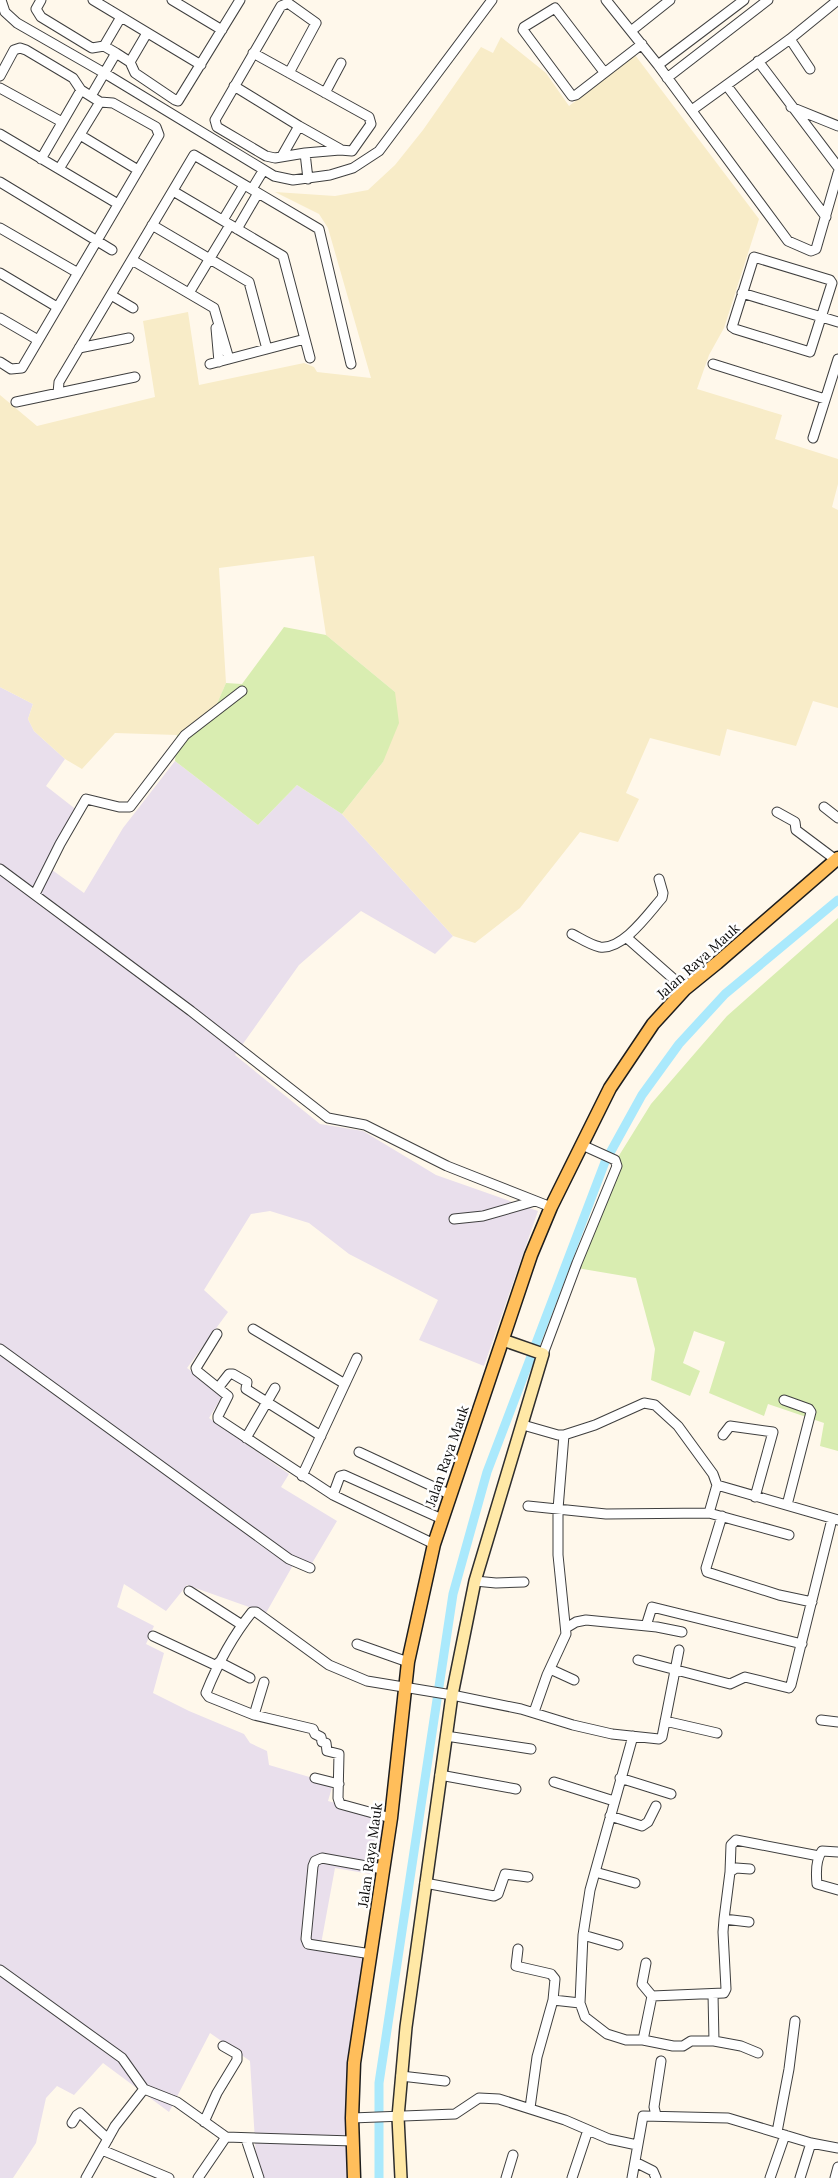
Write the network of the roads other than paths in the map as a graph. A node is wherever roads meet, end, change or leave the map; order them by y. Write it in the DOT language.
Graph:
graph roads {
  1 [pos="1,0"];
  2 [pos="41,0"];
  3 [pos="93,0"];
  4 [pos="172,0"];
  5 [pos="240,0"];
  6 [pos="492,0"];
  7 [pos="606,0"];
  8 [pos="744,0"];
  9 [pos="768,0"];
  10 [pos="838,0"];
  11 [pos="665,2"];
  12 [pos="120,17"];
  13 [pos="222,30"];
  14 [pos="631,31"];
  15 [pos="147,34"];
  16 [pos="790,38"];
  17 [pos="642,44"];
  18 [pos="104,46"];
  19 [pos="116,53"];
  20 [pos="253,53"];
  21 [pos="758,61"];
  22 [pos="130,62"];
  23 [pos="341,63"];
  24 [pos="658,65"];
  25 [pos="201,66"];
  26 [pos="810,68"];
  27 [pos="604,72"];
  28 [pos="289,73"];
  29 [pos="106,74"];
  30 [pos="0,76"];
  31 [pos="667,78"];
  32 [pos="234,86"];
  33 [pos="727,86"];
  34 [pos="0,88"];
  35 [pos="81,90"];
  36 [pos="325,93"];
  37 [pos="90,96"];
  38 [pos="100,102"];
  39 [pos="791,107"];
  40 [pos="692,110"];
  41 [pos="62,122"];
  42 [pos="299,126"];
  43 [pos="838,126"];
  44 [pos="0,134"];
  45 [pos="80,135"];
  46 [pos="340,150"];
  47 [pos="305,153"];
  48 [pos="282,156"];
  49 [pos="41,158"];
  50 [pos="838,167"];
  51 [pos="59,169"];
  52 [pos="138,170"];
  53 [pos="263,170"];
  54 [pos="838,174"];
  55 [pos="308,179"];
  56 [pos="0,182"];
  57 [pos="251,189"];
  58 [pos="172,191"];
  59 [pos="118,204"];
  60 [pos="826,217"];
  61 [pos="152,225"];
  62 [pos="230,225"];
  63 [pos="0,228"];
  64 [pos="97,240"];
  65 [pos="112,250"];
  66 [pos="210,259"];
  67 [pos="132,260"];
  68 [pos="0,273"];
  69 [pos="78,273"];
  70 [pos="190,293"];
  71 [pos="742,293"];
  72 [pos="111,295"];
  73 [pos="57,307"];
  74 [pos="133,308"];
  75 [pos="214,308"];
  76 [pos="822,317"];
  77 [pos="0,318"];
  78 [pos="838,322"];
  79 [pos="128,338"];
  80 [pos="305,339"];
  81 [pos="38,340"];
  82 [pos="79,348"];
  83 [pos="267,349"];
  84 [pos="310,358"];
  85 [pos="229,359"];
  86 [pos="838,361"];
  87 [pos="0,362"];
  88 [pos="351,364"];
  89 [pos="713,364"];
  90 [pos="135,376"];
  91 [pos="58,393"];
  92 [pos="826,398"];
  93 [pos="16,402"];
  94 [pos="813,438"];
  95 [pos="242,691"];
  96 [pos="824,807"];
  97 [pos="777,812"];
  98 [pos="838,818"];
  99 [pos="837,859"];
  100 [pos="0,869"];
  101 [pos="659,879"];
  102 [pos="34,894"];
  103 [pos="572,934"];
  104 [pos="626,938"];
  105 [pos="685,989"];
  106 [pos="585,1146"];
  107 [pos="535,1201"];
  108 [pos="551,1207"];
  109 [pos="454,1219"];
  110 [pos="254,1329"];
  111 [pos="217,1334"];
  112 [pos="507,1341"];
  113 [pos="0,1349"];
  114 [pos="540,1353"];
  115 [pos="358,1358"];
  116 [pos="345,1384"];
  117 [pos="218,1388"];
  118 [pos="275,1388"];
  119 [pos="784,1400"];
  120 [pos="267,1403"];
  121 [pos="523,1425"];
  122 [pos="564,1435"];
  123 [pos="723,1435"];
  124 [pos="321,1436"];
  125 [pos="246,1438"];
  126 [pos="359,1452"];
  127 [pos="302,1476"];
  128 [pos="717,1485"];
  129 [pos="449,1494"];
  130 [pos="333,1495"];
  131 [pos="755,1497"];
  132 [pos="787,1504"];
  133 [pos="528,1506"];
  134 [pos="558,1509"];
  135 [pos="709,1513"];
  136 [pos="722,1516"];
  137 [pos="442,1518"];
  138 [pos="835,1520"];
  139 [pos="789,1535"];
  140 [pos="434,1544"];
  141 [pos="310,1568"];
  142 [pos="475,1581"];
  143 [pos="524,1582"];
  144 [pos="189,1592"];
  145 [pos="812,1602"];
  146 [pos="242,1626"];
  147 [pos="646,1626"];
  148 [pos="566,1628"];
  149 [pos="682,1632"];
  150 [pos="153,1636"];
  151 [pos="356,1644"];
  152 [pos="802,1644"];
  153 [pos="678,1650"];
  154 [pos="638,1660"];
  155 [pos="408,1662"];
  156 [pos="218,1664"];
  157 [pos="550,1670"];
  158 [pos="675,1671"];
  159 [pos="250,1678"];
  160 [pos="574,1680"];
  161 [pos="264,1682"];
  162 [pos="408,1688"];
  163 [pos="449,1694"];
  164 [pos="534,1712"];
  165 [pos="254,1715"];
  166 [pos="821,1720"];
  167 [pos="665,1721"];
  168 [pos="838,1722"];
  169 [pos="717,1733"];
  170 [pos="446,1736"];
  171 [pos="633,1736"];
  172 [pos="531,1750"];
  173 [pos="440,1775"];
  174 [pos="315,1778"];
  175 [pos="620,1778"];
  176 [pos="554,1782"];
  177 [pos="339,1784"];
  178 [pos="516,1789"];
  179 [pos="671,1794"];
  180 [pos="614,1801"];
  181 [pos="656,1806"];
  182 [pos="610,1816"];
  183 [pos="391,1818"];
  184 [pos="838,1852"];
  185 [pos="819,1856"];
  186 [pos="383,1869"];
  187 [pos="750,1869"];
  188 [pos="595,1872"];
  189 [pos="730,1872"];
  190 [pos="528,1877"];
  191 [pos="635,1883"];
  192 [pos="424,1884"];
  193 [pos="838,1890"];
  194 [pos="724,1918"];
  195 [pos="749,1922"];
  196 [pos="583,1935"];
  197 [pos="618,1945"];
  198 [pos="518,1949"];
  199 [pos="371,1954"];
  200 [pos="646,1963"];
  201 [pos="0,1970"];
  202 [pos="713,1994"];
  203 [pos="652,1996"];
  204 [pos="553,2000"];
  205 [pos="580,2003"];
  206 [pos="796,2021"];
  207 [pos="643,2040"];
  208 [pos="714,2041"];
  209 [pos="223,2046"];
  210 [pos="758,2053"];
  211 [pos="661,2061"];
  212 [pos="401,2076"];
  213 [pos="446,2081"];
  214 [pos="144,2089"];
  215 [pos="530,2108"];
  216 [pos="656,2115"];
  217 [pos="396,2117"];
  218 [pos="356,2118"];
  219 [pos="204,2122"];
  220 [pos="72,2123"];
  221 [pos="588,2130"];
  222 [pos="781,2134"];
  223 [pos="226,2137"];
  224 [pos="246,2138"];
  225 [pos="108,2139"];
  226 [pos="353,2141"];
  227 [pos="811,2143"];
  228 [pos="638,2145"];
  229 [pos="838,2148"];
  230 [pos="102,2150"];
  231 [pos="513,2155"];
  232 [pos="635,2162"];
  233 [pos="838,2166"];
  234 [pos="86,2178"];
  235 [pos="169,2178"];
  236 [pos="198,2178"];
  237 [pos="260,2178"];
  238 [pos="354,2178"];
  239 [pos="401,2178"];
  240 [pos="506,2178"];
  241 [pos="572,2178"];
  242 [pos="632,2178"];
  243 [pos="656,2178"];
  244 [pos="770,2178"];
  245 [pos="800,2178"];
  246 [pos="835,2178"];
  1 -- 29 [label="street"];
  2 -- 18 [label="street"];
  3 -- 12 [label="street"];
  4 -- 13 [label="street"];
  5 -- 13 [label="street"];
  6 -- 55 [label="street"];
  7 -- 14 [label="street"];
  8 -- 24 [label="street"];
  9 -- 31 [label="street"];
  10 -- 16 [label="street"];
  11 -- 14 [label="street"];
  12 -- 15 [label="street"];
  12 -- 18 [label="street"];
  13 -- 25 [label="street"];
  14 -- 17 [label="street"];
  15 -- 22 [label="street"];
  15 -- 25 [label="street"];
  16 -- 21 [label="street"];
  16 -- 26 [label="street"];
  17 -- 24 [label="street"];
  17 -- 27 [label="street"];
  18 -- 19 [label="street"];
  19 -- 22 [label="street"];
  19 -- 29 [label="street"];
  20 -- 28 [label="street"];
  20 -- 28 [label="street"];
  20 -- 32 [label="street"];
  21 -- 33 [label="street"];
  21 -- 39 [label="street"];
  22 -- 25 [label="street"];
  23 -- 36 [label="street"];
  24 -- 31 [label="street"];
  27 -- 27 [label="street"];
  28 -- 36 [label="street"];
  29 -- 37 [label="street"];
  29 -- 53 [label="street"];
  30 -- 35 [label="street"];
  31 -- 40 [label="street"];
  32 -- 42 [label="street"];
  32 -- 48 [label="street"];
  33 -- 40 [label="street"];
  33 -- 60 [label="street"];
  34 -- 41 [label="street"];
  35 -- 37 [label="street"];
  35 -- 41 [label="street"];
  36 -- 46 [label="street"];
  37 -- 38 [label="street"];
  38 -- 45 [label="street"];
  38 -- 52 [label="street"];
  39 -- 43 [label="street"];
  39 -- 50 [label="street"];
  40 -- 60 [label="street"];
  41 -- 49 [label="street"];
  42 -- 46 [label="street"];
  42 -- 48 [label="street"];
  44 -- 49 [label="street"];
  45 -- 51 [label="street"];
  45 -- 52 [label="street"];
  46 -- 47 [label="street"];
  47 -- 48 [label="street"];
  47 -- 55 [label="street"];
  49 -- 51 [label="street"];
  51 -- 59 [label="street"];
  52 -- 59 [label="street"];
  53 -- 55 [label="street"];
  53 -- 57 [label="street"];
  54 -- 60 [label="street"];
  56 -- 64 [label="street"];
  57 -- 58 [label="street"];
  57 -- 62 [label="street"];
  57 -- 62 [label="street"];
  57 -- 88 [label="street"];
  58 -- 61 [label="street"];
  58 -- 62 [label="street"];
  59 -- 64 [label="street"];
  61 -- 66 [label="street"];
  61 -- 67 [label="street"];
  62 -- 66 [label="street"];
  62 -- 80 [label="street"];
  63 -- 69 [label="street"];
  64 -- 65 [label="street"];
  64 -- 69 [label="street"];
  66 -- 70 [label="street"];
  66 -- 83 [label="street"];
  67 -- 70 [label="street"];
  67 -- 72 [label="street"];
  68 -- 73 [label="street"];
  69 -- 73 [label="street"];
  70 -- 75 [label="street"];
  71 -- 76 [label="street"];
  71 -- 76 [label="street"];
  71 -- 76 [label="street"];
  72 -- 74 [label="street"];
  72 -- 82 [label="street"];
  73 -- 81 [label="street"];
  75 -- 85 [label="street"];
  75 -- 85 [label="street"];
  76 -- 78 [label="street"];
  77 -- 81 [label="street"];
  79 -- 82 [label="street"];
  80 -- 83 [label="street"];
  80 -- 84 [label="street"];
  81 -- 87 [label="street"];
  82 -- 91 [label="street"];
  83 -- 85 [label="street"];
  86 -- 92 [label="street"];
  89 -- 92 [label="street"];
  90 -- 91 [label="street"];
  91 -- 93 [label="street"];
  92 -- 94 [label="street"];
  95 -- 102 [label="street"];
  96 -- 98 [label="street"];
  97 -- 99 [label="street"];
  99 -- 105 [label="main road, Jalan Raya Mauk"];
  100 -- 102 [label="street"];
  101 -- 104 [label="street"];
  102 -- 107 [label="street"];
  103 -- 104 [label="street"];
  104 -- 105 [label="street"];
  105 -- 106 [label="main road, Jalan Raya Mauk"];
  106 -- 108 [label="main road, Jalan Raya Mauk"];
  106 -- 114 [label="street"];
  107 -- 108 [label="street"];
  107 -- 109 [label="street"];
  108 -- 112 [label="main road, Jalan Raya Mauk"];
  110 -- 116 [label="street"];
  111 -- 117 [label="street"];
  112 -- 114 [label="street"];
  112 -- 129 [label="main road, Jalan Raya Mauk"];
  113 -- 141 [label="street"];
  114 -- 121 [label="street"];
  115 -- 116 [label="street"];
  116 -- 124 [label="street"];
  117 -- 120 [label="street"];
  117 -- 125 [label="street"];
  118 -- 120 [label="street"];
  119 -- 132 [label="street"];
  120 -- 124 [label="street"];
  120 -- 125 [label="street"];
  121 -- 122 [label="street"];
  121 -- 142 [label="street"];
  122 -- 128 [label="street"];
  122 -- 134 [label="street"];
  123 -- 131 [label="street"];
  124 -- 127 [label="street"];
  125 -- 127 [label="street"];
  126 -- 129 [label="street"];
  127 -- 130 [label="street"];
  128 -- 131 [label="street"];
  128 -- 135 [label="street"];
  129 -- 137 [label="main road, Jalan Raya Mauk"];
  130 -- 137 [label="street"];
  130 -- 140 [label="street"];
  131 -- 132 [label="street"];
  132 -- 138 [label="street"];
  133 -- 134 [label="street"];
  134 -- 135 [label="street"];
  134 -- 148 [label="street"];
  135 -- 136 [label="street"];
  136 -- 139 [label="street"];
  136 -- 145 [label="street"];
  137 -- 140 [label="main road, Jalan Raya Mauk"];
  138 -- 145 [label="street"];
  140 -- 155 [label="main road, Jalan Raya Mauk"];
  142 -- 143 [label="street"];
  142 -- 163 [label="street"];
  144 -- 146 [label="street"];
  145 -- 152 [label="street"];
  146 -- 156 [label="street"];
  146 -- 162 [label="street"];
  147 -- 148 [label="street"];
  147 -- 149 [label="street"];
  147 -- 152 [label="street"];
  148 -- 157 [label="street"];
  150 -- 156 [label="street"];
  151 -- 155 [label="street"];
  152 -- 158 [label="street"];
  153 -- 158 [label="street"];
  154 -- 158 [label="street"];
  155 -- 162 [label="main road, Jalan Raya Mauk"];
  156 -- 159 [label="street"];
  156 -- 165 [label="street"];
  157 -- 160 [label="street"];
  157 -- 164 [label="street"];
  158 -- 167 [label="street"];
  161 -- 165 [label="street"];
  162 -- 163 [label="street"];
  162 -- 183 [label="main road, Jalan Raya Mauk"];
  163 -- 164 [label="street"];
  163 -- 170 [label="street"];
  164 -- 171 [label="street"];
  165 -- 177 [label="street"];
  166 -- 168 [label="street"];
  167 -- 169 [label="street"];
  167 -- 171 [label="street"];
  170 -- 172 [label="street"];
  170 -- 173 [label="street"];
  171 -- 175 [label="street"];
  173 -- 178 [label="street"];
  173 -- 192 [label="street"];
  174 -- 177 [label="street"];
  175 -- 179 [label="street"];
  175 -- 180 [label="street"];
  176 -- 180 [label="street"];
  177 -- 183 [label="street"];
  180 -- 182 [label="street"];
  181 -- 182 [label="street"];
  182 -- 188 [label="street"];
  183 -- 186 [label="main road, Jalan Raya Mauk"];
  184 -- 185 [label="street"];
  185 -- 189 [label="street"];
  185 -- 193 [label="street"];
  186 -- 199 [label="main road, Jalan Raya Mauk"];
  186 -- 199 [label="street"];
  187 -- 189 [label="street"];
  188 -- 191 [label="street"];
  188 -- 196 [label="street"];
  189 -- 194 [label="street"];
  190 -- 192 [label="street"];
  192 -- 212 [label="street"];
  194 -- 195 [label="street"];
  194 -- 202 [label="street"];
  196 -- 197 [label="street"];
  196 -- 205 [label="street"];
  198 -- 204 [label="street"];
  199 -- 218 [label="main road, Jalan Raya Mauk"];
  200 -- 203 [label="street"];
  201 -- 214 [label="street"];
  202 -- 203 [label="street"];
  202 -- 208 [label="street"];
  203 -- 207 [label="street"];
  204 -- 205 [label="street"];
  204 -- 215 [label="street"];
  205 -- 207 [label="street"];
  206 -- 222 [label="street"];
  207 -- 208 [label="street"];
  208 -- 210 [label="street"];
  209 -- 219 [label="street"];
  211 -- 216 [label="street"];
  212 -- 213 [label="street"];
  212 -- 217 [label="street"];
  214 -- 219 [label="street"];
  214 -- 225 [label="street"];
  215 -- 217 [label="street"];
  215 -- 221 [label="street"];
  216 -- 222 [label="street"];
  216 -- 228 [label="street"];
  217 -- 218 [label="street"];
  217 -- 239 [label="street"];
  218 -- 226 [label="main road, Jalan Raya Mauk"];
  219 -- 223 [label="street"];
  220 -- 225 [label="street"];
  221 -- 228 [label="street"];
  221 -- 241 [label="street"];
  222 -- 227 [label="street"];
  222 -- 244 [label="street"];
  223 -- 224 [label="street"];
  223 -- 236 [label="street"];
  224 -- 226 [label="street"];
  224 -- 237 [label="street"];
  225 -- 230 [label="street"];
  226 -- 238 [label="main road, Jalan Raya Mauk"];
  227 -- 229 [label="street"];
  227 -- 245 [label="street"];
  228 -- 232 [label="street"];
  230 -- 234 [label="street"];
  230 -- 235 [label="street"];
  231 -- 240 [label="street"];
  232 -- 242 [label="street"];
  232 -- 243 [label="street"];
  233 -- 246 [label="street"];
}
